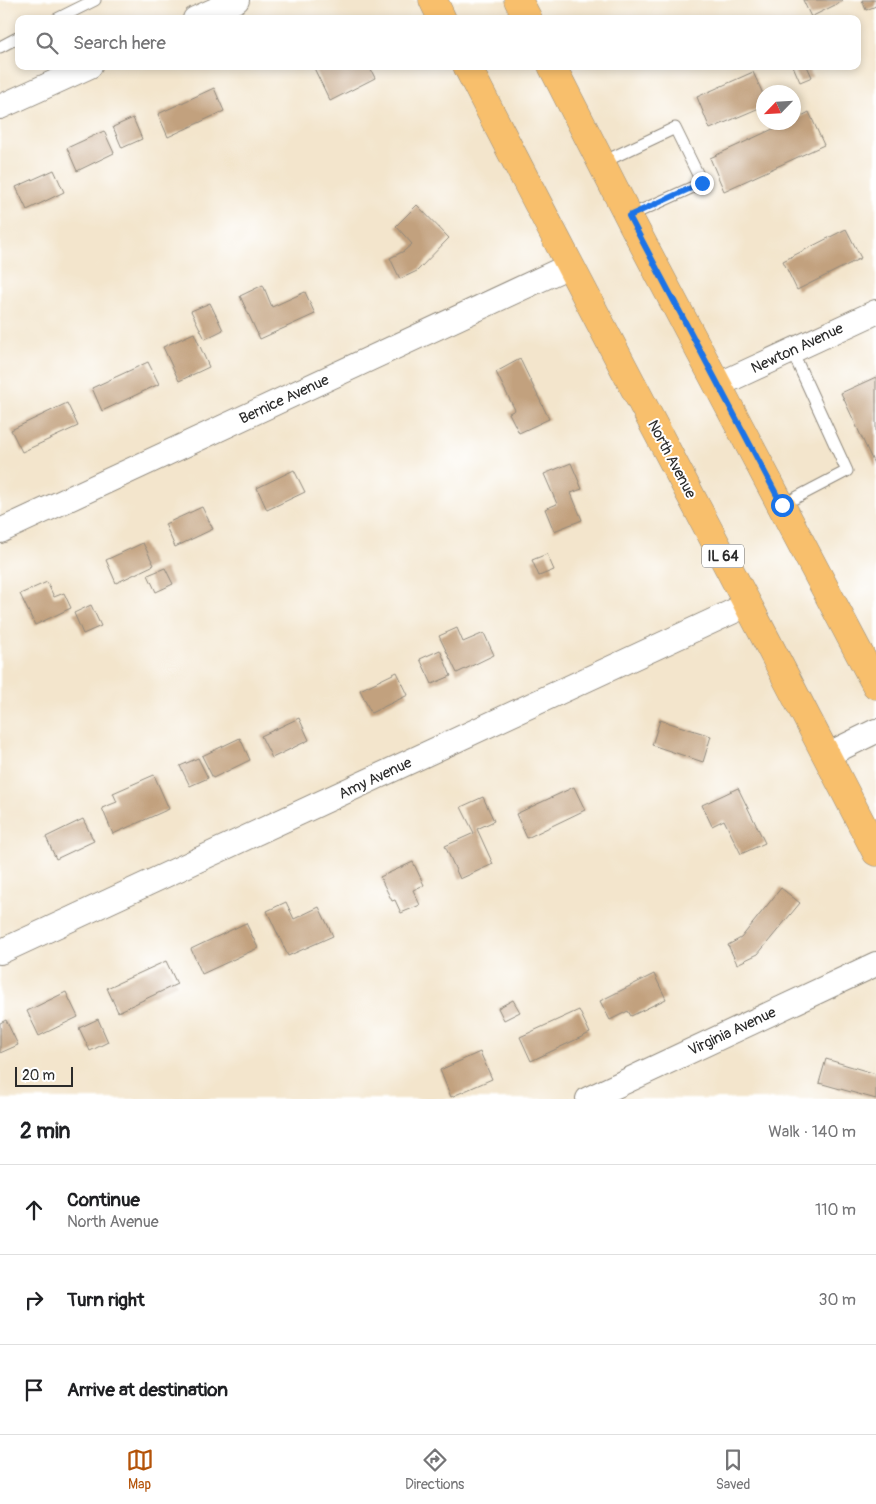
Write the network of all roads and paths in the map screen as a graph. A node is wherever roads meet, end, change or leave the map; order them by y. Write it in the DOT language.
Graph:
graph roads {
  1 [pos="95,0"];
  2 [pos="237,0"];
  3 [pos="433,0"];
  4 [pos="518,0"];
  5 [pos="64,15"];
  6 [pos="204,15"];
  7 [pos="440,15"];
  8 [pos="526,15"];
  9 [pos="15,39"];
  10 [pos="0,46"];
  11 [pos="81,70"];
  12 [pos="468,70"];
  13 [pos="554,70"];
  14 [pos="0,107"];
  15 [pos="601,163"];
  16 [pos="629,216"];
  17 [pos="569,266"];
  18 [pos="876,312"];
  19 [pos="792,351"];
  20 [pos="718,385"];
  21 [pos="782,505"];
  22 [pos="0,531"];
  23 [pos="749,604"];
  24 [pos="876,685"];
  25 [pos="876,731"];
  26 [pos="827,755"];
  27 [pos="876,852"];
  28 [pos="0,952"];
  29 [pos="876,964"];
  30 [pos="588,1099"];
  1 -- 5 [label="lane"];
  2 -- 6 [label="street"];
  3 -- 7 [label="main road"];
  4 -- 8 [label="main road"];
  9 -- 10 [label="lane"];
  11 -- 14 [label="street"];
  12 -- 17 [label="main road, North Avenue / IL 64"];
  13 -- 15 [label="main road"];
  15 -- 16 [label="main road"];
  15 -- 16 [label="lane"];
  16 -- 20 [label="main road"];
  17 -- 22 [label="street, Bernice Avenue"];
  17 -- 23 [label="main road, North Avenue / IL 64"];
  18 -- 19 [label="street, Newton Avenue"];
  19 -- 20 [label="street, Newton Avenue"];
  19 -- 21 [label="lane"];
  20 -- 21 [label="main road"];
  21 -- 24 [label="main road"];
  23 -- 26 [label="main road, North Avenue / IL 64"];
  23 -- 28 [label="street, Amy Avenue"];
  25 -- 26 [label="street"];
  26 -- 27 [label="main road, North Avenue / IL 64"];
  29 -- 30 [label="street, Virginia Avenue"];
}
